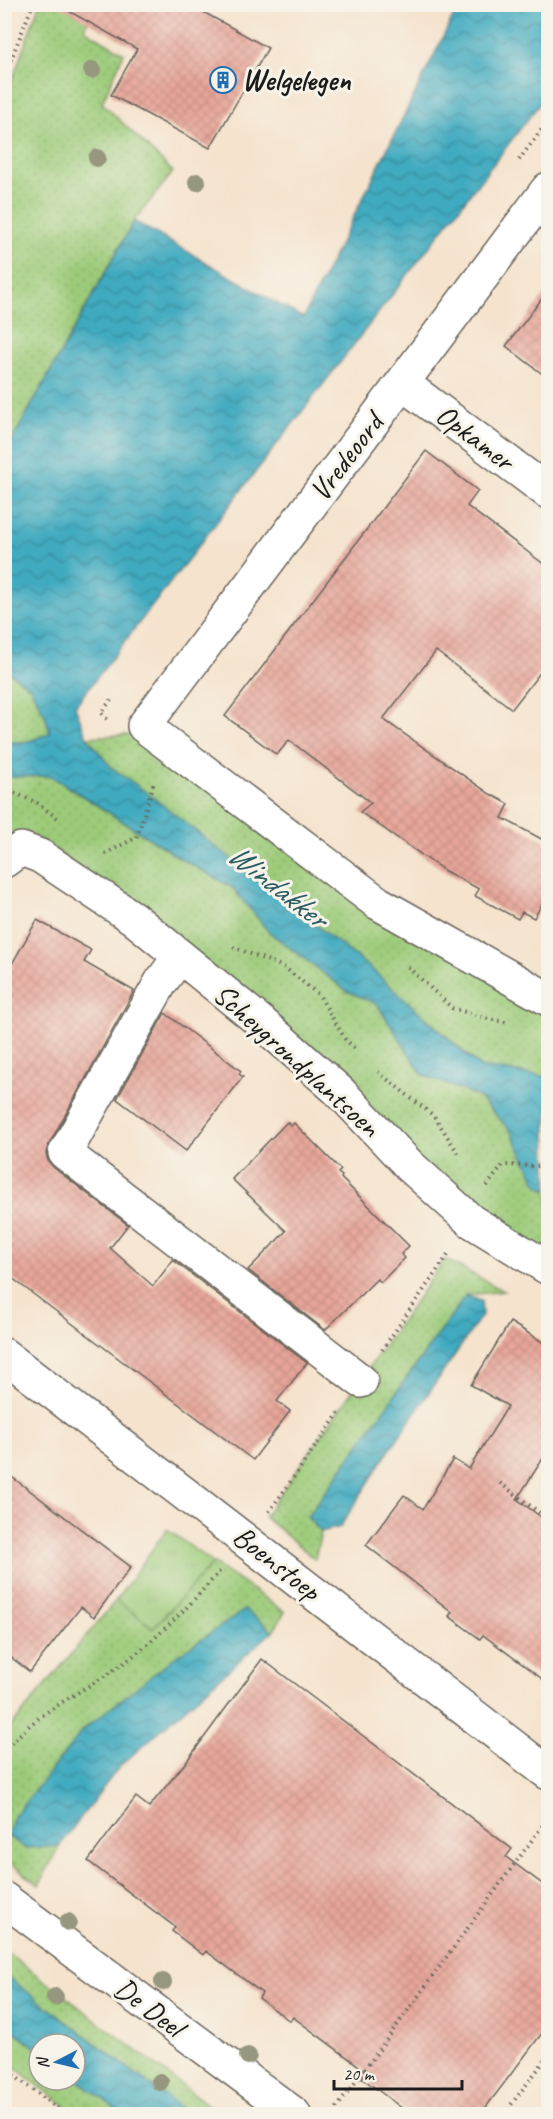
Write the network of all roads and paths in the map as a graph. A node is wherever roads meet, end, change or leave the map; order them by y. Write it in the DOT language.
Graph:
graph roads {
  1 [pos="33,4"];
  2 [pos="4,76"];
  3 [pos="549,121"];
  4 [pos="513,168"];
  5 [pos="549,189"];
  6 [pos="402,383"];
  7 [pos="549,492"];
  8 [pos="113,697"];
  9 [pos="109,721"];
  10 [pos="150,795"];
  11 [pos="116,849"];
  12 [pos="4,861"];
  13 [pos="180,956"];
  14 [pos="406,964"];
  15 [pos="549,999"];
  16 [pos="508,1022"];
  17 [pos="503,1165"];
  18 [pos="549,1166"];
  19 [pos="549,1268"];
  20 [pos="4,1355"];
  21 [pos="361,1381"];
  22 [pos="500,1483"];
  23 [pos="549,1519"];
  24 [pos="549,1773"];
  25 [pos="549,1818"];
  26 [pos="4,1899"];
  27 [pos="549,2056"];
  28 [pos="4,2068"];
  29 [pos="57,2108"];
  30 [pos="52,2115"];
  31 [pos="65,2115"];
  32 [pos="294,2115"];
  33 [pos="332,2115"];
  34 [pos="504,2115"];
  1 -- 2 [label="path"];
  3 -- 4 [label="path"];
  5 -- 6 [label="street, Vredeoord"];
  6 -- 7 [label="street, Opkamer"];
  6 -- 15 [label="street, Vredeoord"];
  8 -- 9 [label="path"];
  10 -- 11 [label="path"];
  12 -- 13 [label="street, Scheygrondplantsoen"];
  13 -- 19 [label="street, Scheygrondplantsoen"];
  13 -- 21 [label="street"];
  14 -- 16 [label="path"];
  17 -- 18 [label="path"];
  20 -- 24 [label="street, Boenstoep"];
  22 -- 23 [label="path"];
  25 -- 33 [label="path"];
  26 -- 32 [label="street, De Deel"];
  27 -- 34 [label="path"];
  28 -- 29 [label="path"];
  29 -- 30 [label="path"];
  29 -- 31 [label="path"];
}
